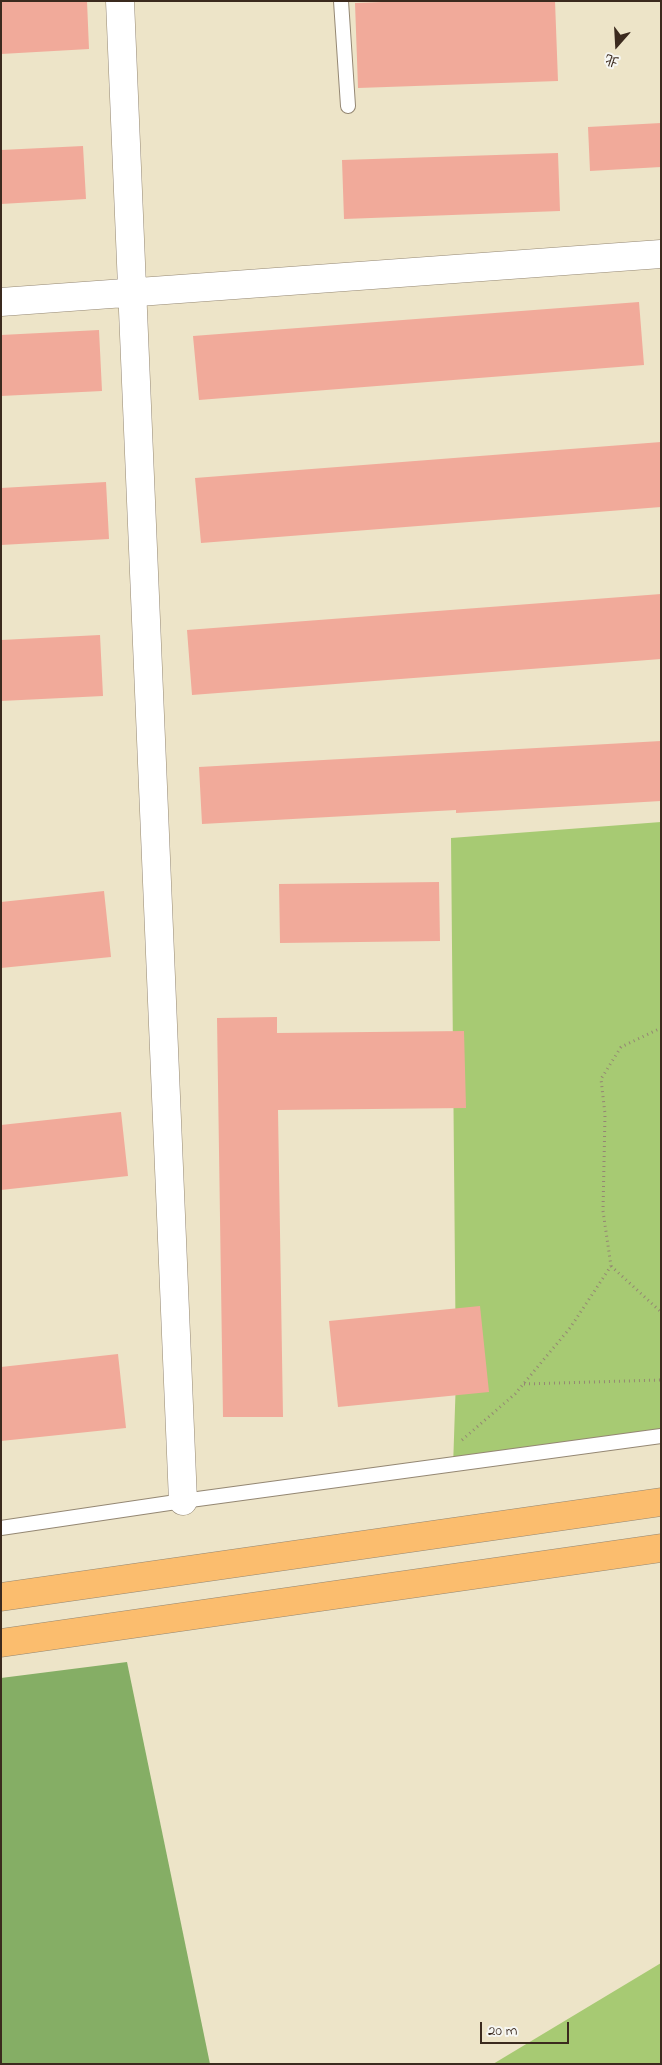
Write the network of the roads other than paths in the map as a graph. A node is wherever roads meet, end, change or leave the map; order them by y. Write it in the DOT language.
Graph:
graph roads {
  1 [pos="120,1"];
  2 [pos="341,1"];
  3 [pos="348,106"];
  4 [pos="661,254"];
  5 [pos="132,294"];
  6 [pos="1,302"];
  7 [pos="661,1436"];
  8 [pos="183,1501"];
  9 [pos="661,1502"];
  10 [pos="1,1528"];
  11 [pos="661,1548"];
  12 [pos="1,1596"];
  13 [pos="1,1643"];
  1 -- 5 [label="street"];
  2 -- 3 [label="lane"];
  4 -- 5 [label="street"];
  5 -- 6 [label="street"];
  5 -- 8 [label="street"];
  7 -- 8 [label="lane"];
  8 -- 10 [label="lane"];
  9 -- 12 [label="highway"];
  11 -- 13 [label="highway"];
}
